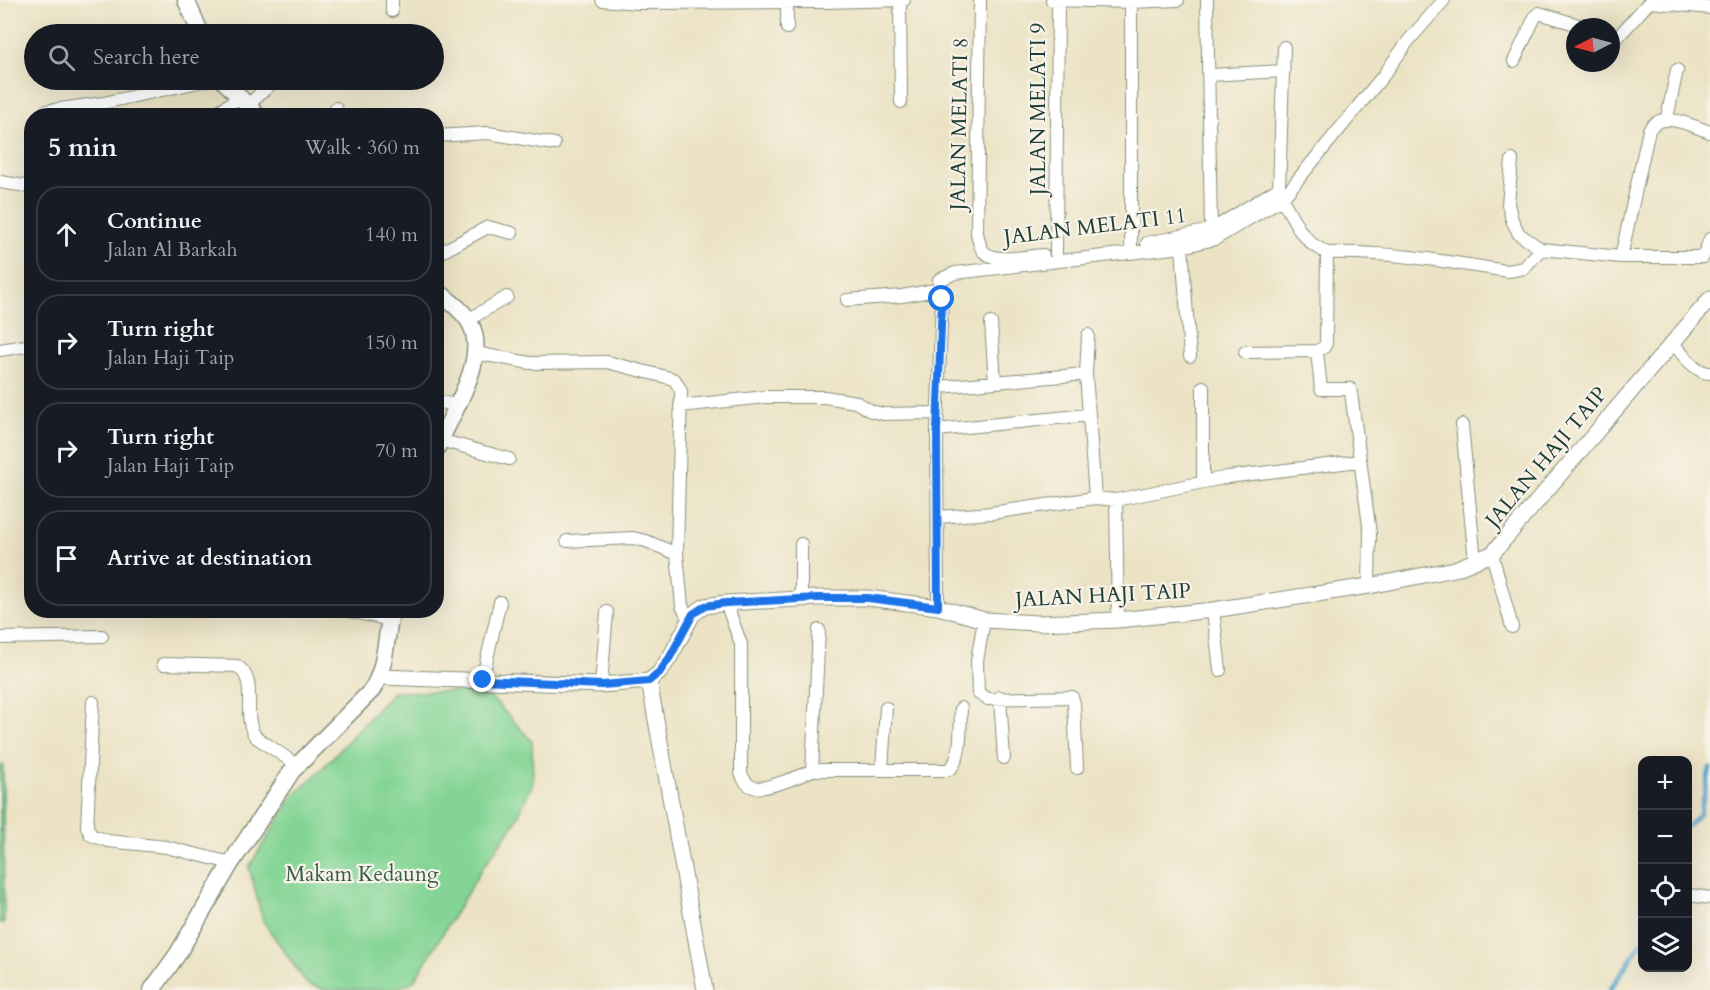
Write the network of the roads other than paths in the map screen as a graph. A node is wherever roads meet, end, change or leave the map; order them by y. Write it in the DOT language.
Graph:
graph roads {
  1 [pos="186,0"];
  2 [pos="602,0"];
  3 [pos="902,0"];
  4 [pos="980,0"];
  5 [pos="1052,0"];
  6 [pos="1058,0"];
  7 [pos="1178,0"];
  8 [pos="1207,0"];
  9 [pos="1444,0"];
  10 [pos="823,1"];
  11 [pos="1131,1"];
  12 [pos="1650,1"];
  13 [pos="788,3"];
  14 [pos="1710,8"];
  15 [pos="1566,21"];
  16 [pos="197,24"];
  17 [pos="787,28"];
  18 [pos="1620,35"];
  19 [pos="1284,47"];
  20 [pos="1514,61"];
  21 [pos="1677,70"];
  22 [pos="1284,72"];
  23 [pos="1209,75"];
  24 [pos="162,90"];
  25 [pos="233,90"];
  26 [pos="265,90"];
  27 [pos="901,102"];
  28 [pos="248,106"];
  29 [pos="67,108"];
  30 [pos="1667,118"];
  31 [pos="1710,132"];
  32 [pos="444,135"];
  33 [pos="554,144"];
  34 [pos="1512,160"];
  35 [pos="0,182"];
  36 [pos="24,186"];
  37 [pos="1282,199"];
  38 [pos="1211,230"];
  39 [pos="512,233"];
  40 [pos="1710,239"];
  41 [pos="1131,245"];
  42 [pos="1182,247"];
  43 [pos="981,248"];
  44 [pos="1541,249"];
  45 [pos="444,251"];
  46 [pos="1327,253"];
  47 [pos="1056,254"];
  48 [pos="1621,257"];
  49 [pos="1707,258"];
  50 [pos="940,284"];
  51 [pos="507,297"];
  52 [pos="444,298"];
  53 [pos="1710,298"];
  54 [pos="847,300"];
  55 [pos="468,320"];
  56 [pos="991,323"];
  57 [pos="1088,335"];
  58 [pos="1672,342"];
  59 [pos="24,346"];
  60 [pos="0,350"];
  61 [pos="1317,351"];
  62 [pos="1245,352"];
  63 [pos="475,353"];
  64 [pos="1190,356"];
  65 [pos="1710,373"];
  66 [pos="1086,374"];
  67 [pos="995,382"];
  68 [pos="939,387"];
  69 [pos="1203,387"];
  70 [pos="444,403"];
  71 [pos="456,405"];
  72 [pos="680,406"];
  73 [pos="937,413"];
  74 [pos="1088,415"];
  75 [pos="1462,425"];
  76 [pos="937,430"];
  77 [pos="444,432"];
  78 [pos="444,446"];
  79 [pos="509,459"];
  80 [pos="1359,461"];
  81 [pos="1203,481"];
  82 [pos="1095,498"];
  83 [pos="1116,500"];
  84 [pos="938,517"];
  85 [pos="567,541"];
  86 [pos="801,544"];
  87 [pos="677,554"];
  88 [pos="1492,554"];
  89 [pos="1475,562"];
  90 [pos="1369,586"];
  91 [pos="801,598"];
  92 [pos="500,602"];
  93 [pos="726,603"];
  94 [pos="938,607"];
  95 [pos="1213,610"];
  96 [pos="607,612"];
  97 [pos="391,618"];
  98 [pos="690,619"];
  99 [pos="984,620"];
  100 [pos="1118,620"];
  101 [pos="1512,627"];
  102 [pos="819,630"];
  103 [pos="102,636"];
  104 [pos="0,638"];
  105 [pos="163,664"];
  106 [pos="1220,669"];
  107 [pos="380,677"];
  108 [pos="483,680"];
  109 [pos="649,681"];
  110 [pos="602,685"];
  111 [pos="1000,697"];
  112 [pos="93,702"];
  113 [pos="886,708"];
  114 [pos="961,708"];
  115 [pos="1004,758"];
  116 [pos="297,765"];
  117 [pos="1077,768"];
  118 [pos="882,769"];
  119 [pos="812,770"];
  120 [pos="231,863"];
  121 [pos="1692,895"];
  122 [pos="1710,898"];
  123 [pos="152,990"];
  124 [pos="705,990"];
  1 -- 16 [label="main road"];
  2 -- 13 [label="street"];
  3 -- 10 [label="street"];
  3 -- 27 [label="street"];
  4 -- 43 [label="street, JALAN MELATI 8"];
  5 -- 6 [label="street"];
  6 -- 11 [label="street"];
  6 -- 47 [label="street, JALAN MELATI 9"];
  7 -- 11 [label="street"];
  8 -- 23 [label="street"];
  9 -- 37 [label="street"];
  10 -- 13 [label="street"];
  11 -- 41 [label="street"];
  12 -- 14 [label="street"];
  12 -- 18 [label="street"];
  13 -- 17 [label="street"];
  15 -- 20 [label="street"];
  19 -- 22 [label="street, JALAN MELATI 11"];
  21 -- 30 [label="street"];
  22 -- 23 [label="street"];
  22 -- 38 [label="street, JALAN MELATI 11"];
  23 -- 38 [label="street"];
  24 -- 29 [label="street"];
  25 -- 28 [label="main road"];
  26 -- 28 [label="street"];
  30 -- 31 [label="street"];
  30 -- 48 [label="street"];
  32 -- 33 [label="street"];
  34 -- 44 [label="street"];
  35 -- 36 [label="street"];
  37 -- 42 [label="street"];
  37 -- 46 [label="street"];
  38 -- 41 [label="street, JALAN MELATI 11"];
  39 -- 45 [label="street"];
  40 -- 49 [label="street"];
  41 -- 47 [label="street, JALAN MELATI 11"];
  42 -- 50 [label="street"];
  42 -- 64 [label="street"];
  43 -- 47 [label="street, JALAN MELATI 11"];
  44 -- 46 [label="street"];
  44 -- 48 [label="street"];
  46 -- 61 [label="street"];
  48 -- 49 [label="street"];
  50 -- 54 [label="street"];
  50 -- 68 [label="street"];
  51 -- 55 [label="street"];
  52 -- 55 [label="main road"];
  53 -- 58 [label="street, JALAN HAJI TAIP"];
  55 -- 63 [label="main road"];
  56 -- 67 [label="street"];
  57 -- 66 [label="street"];
  58 -- 65 [label="street"];
  58 -- 88 [label="street, JALAN HAJI TAIP"];
  59 -- 60 [label="street"];
  61 -- 62 [label="street"];
  61 -- 80 [label="street"];
  63 -- 71 [label="main road"];
  63 -- 72 [label="street"];
  66 -- 67 [label="street"];
  66 -- 74 [label="street"];
  67 -- 68 [label="street"];
  68 -- 73 [label="street"];
  69 -- 81 [label="street"];
  70 -- 71 [label="street"];
  71 -- 77 [label="main road"];
  72 -- 73 [label="street"];
  72 -- 87 [label="street"];
  73 -- 76 [label="street"];
  74 -- 76 [label="street"];
  74 -- 82 [label="street"];
  75 -- 89 [label="street"];
  76 -- 84 [label="street"];
  78 -- 79 [label="street"];
  80 -- 81 [label="street"];
  80 -- 90 [label="street"];
  81 -- 83 [label="street"];
  82 -- 83 [label="street"];
  82 -- 84 [label="street"];
  83 -- 100 [label="street"];
  84 -- 94 [label="street"];
  85 -- 87 [label="street"];
  86 -- 91 [label="street"];
  87 -- 98 [label="street"];
  88 -- 89 [label="street, JALAN HAJI TAIP"];
  88 -- 101 [label="street"];
  89 -- 90 [label="street, JALAN HAJI TAIP"];
  90 -- 95 [label="street, JALAN HAJI TAIP"];
  91 -- 93 [label="street, JALAN HAJI TAIP"];
  91 -- 94 [label="street, JALAN HAJI TAIP"];
  92 -- 108 [label="street"];
  93 -- 98 [label="street, JALAN HAJI TAIP"];
  93 -- 119 [label="street"];
  94 -- 99 [label="street, JALAN HAJI TAIP"];
  95 -- 100 [label="street, JALAN HAJI TAIP"];
  95 -- 106 [label="street"];
  96 -- 110 [label="street"];
  97 -- 107 [label="main road"];
  98 -- 109 [label="street"];
  99 -- 100 [label="street, JALAN HAJI TAIP"];
  99 -- 111 [label="street"];
  102 -- 119 [label="street"];
  103 -- 104 [label="street"];
  105 -- 116 [label="street"];
  107 -- 108 [label="street"];
  107 -- 116 [label="main road"];
  108 -- 110 [label="street"];
  109 -- 110 [label="street"];
  109 -- 124 [label="street"];
  111 -- 115 [label="street"];
  111 -- 117 [label="street"];
  112 -- 120 [label="street"];
  113 -- 118 [label="street"];
  114 -- 118 [label="street"];
  116 -- 120 [label="main road"];
  118 -- 119 [label="street"];
  120 -- 123 [label="main road"];
  121 -- 122 [label="street"];
}
